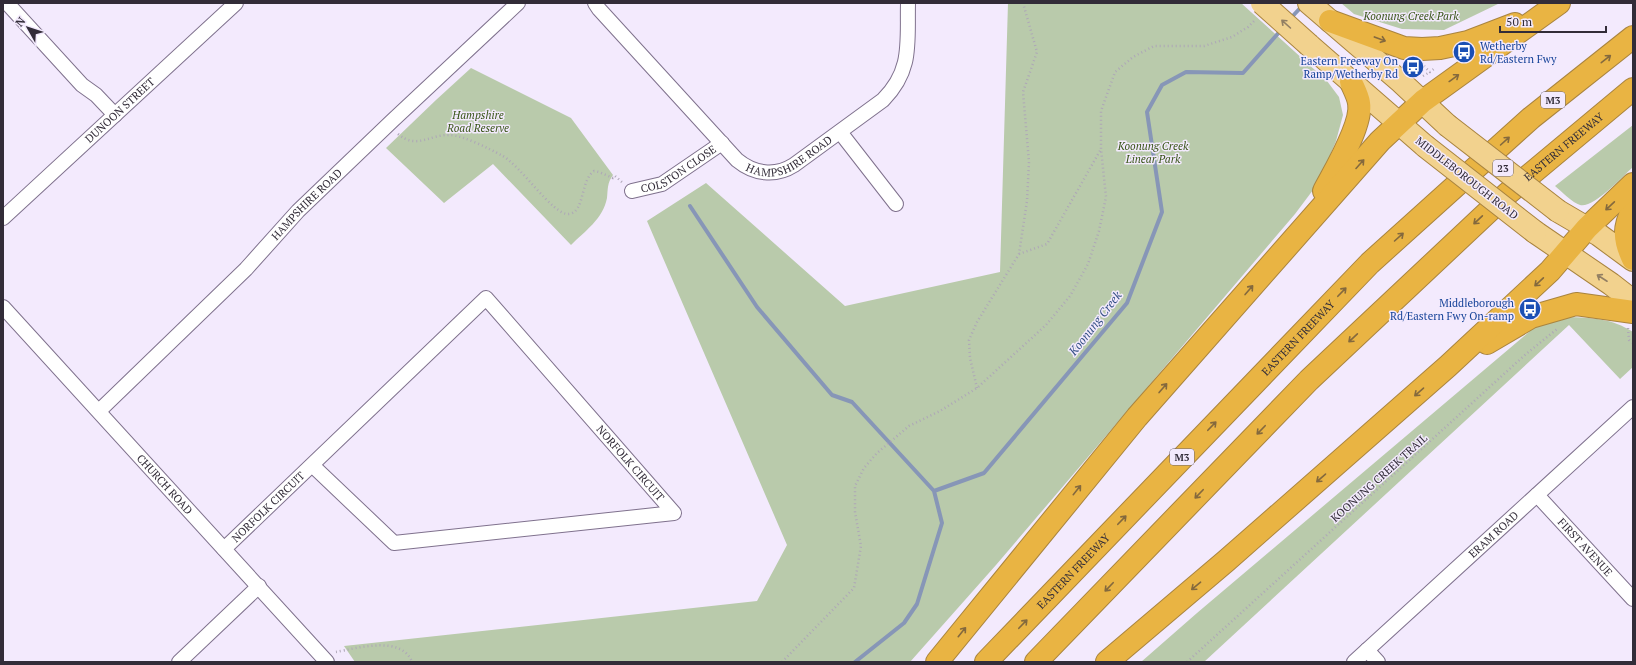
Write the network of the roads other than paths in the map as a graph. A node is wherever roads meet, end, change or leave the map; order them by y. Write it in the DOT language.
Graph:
graph roads {
  1 [pos="7,3"];
  2 [pos="236,3"];
  3 [pos="518,3"];
  4 [pos="908,3"];
  5 [pos="1309,3"];
  6 [pos="595,5"];
  7 [pos="1553,6"];
  8 [pos="1260,10"];
  9 [pos="1330,21"];
  10 [pos="1633,37"];
  11 [pos="1351,82"];
  12 [pos="1633,89"];
  13 [pos="1423,101"];
  14 [pos="112,118"];
  15 [pos="1399,124"];
  16 [pos="840,132"];
  17 [pos="722,143"];
  18 [pos="1633,184"];
  19 [pos="632,191"];
  20 [pos="896,204"];
  21 [pos="1633,209"];
  22 [pos="3,218"];
  23 [pos="1587,228"];
  24 [pos="1565,253"];
  25 [pos="1278,256"];
  26 [pos="1633,259"];
  27 [pos="1633,301"];
  28 [pos="3,307"];
  29 [pos="1630,318"];
  30 [pos="1448,366"];
  31 [pos="1633,407"];
  32 [pos="99,411"];
  33 [pos="312,465"];
  34 [pos="1537,495"];
  35 [pos="224,549"];
  36 [pos="259,586"];
  37 [pos="1633,599"];
  38 [pos="1367,650"];
  39 [pos="326,661"];
  40 [pos="180,662"];
  41 [pos="937,662"];
  42 [pos="986,662"];
  43 [pos="1036,662"];
  44 [pos="1107,662"];
  45 [pos="1354,662"];
  46 [pos="1378,662"];
  1 -- 14 [label="street"];
  2 -- 14 [label="street, DUNOON STREET"];
  3 -- 32 [label="street, HAMPSHIRE ROAD"];
  4 -- 16 [label="street, HAMPSHIRE ROAD"];
  5 -- 9 [label="main road, 23"];
  6 -- 17 [label="street, HAMPSHIRE ROAD"];
  9 -- 7 [label="highway, one-way"];
  13 -- 7 [label="highway, one-way"];
  11 -- 8 [label="main road, MIDDLEBOROUGH ROAD, one-way, bridge"];
  9 -- 13 [label="main road, 23"];
  42 -- 10 [label="highway, EASTERN FREEWAY / M3, one-way"];
  11 -- 15 [label="main road, MIDDLEBOROUGH ROAD"];
  11 -- 25 [label="highway"];
  12 -- 43 [label="highway, EASTERN FREEWAY, one-way"];
  13 -- 15 [label="highway"];
  13 -- 23 [label="main road, 23, bridge"];
  14 -- 22 [label="street, DUNOON STREET"];
  15 -- 24 [label="main road, MIDDLEBOROUGH ROAD, bridge"];
  25 -- 15 [label="highway, one-way"];
  16 -- 17 [label="street, HAMPSHIRE ROAD"];
  16 -- 20 [label="street"];
  17 -- 19 [label="street, COLSTON CLOSE"];
  18 -- 23 [label="highway, one-way"];
  21 -- 26 [label="highway"];
  23 -- 24 [label="highway"];
  23 -- 26 [label="main road, 23"];
  27 -- 24 [label="main road, MIDDLEBOROUGH ROAD, one-way"];
  24 -- 30 [label="highway, one-way"];
  41 -- 25 [label="highway, one-way"];
  28 -- 32 [label="street, CHURCH ROAD"];
  29 -- 30 [label="highway"];
  30 -- 44 [label="highway, one-way"];
  31 -- 34 [label="street, ERAM ROAD"];
  32 -- 35 [label="street, CHURCH ROAD"];
  33 -- 33 [label="street, NORFOLK CIRCUIT"];
  33 -- 35 [label="street, NORFOLK CIRCUIT"];
  34 -- 37 [label="street, FIRST AVENUE"];
  34 -- 38 [label="street, ERAM ROAD"];
  35 -- 36 [label="street, CHURCH ROAD"];
  36 -- 39 [label="street, CHURCH ROAD"];
  36 -- 40 [label="street"];
  38 -- 45 [label="street, ERAM ROAD"];
  38 -- 46 [label="street"];
}
